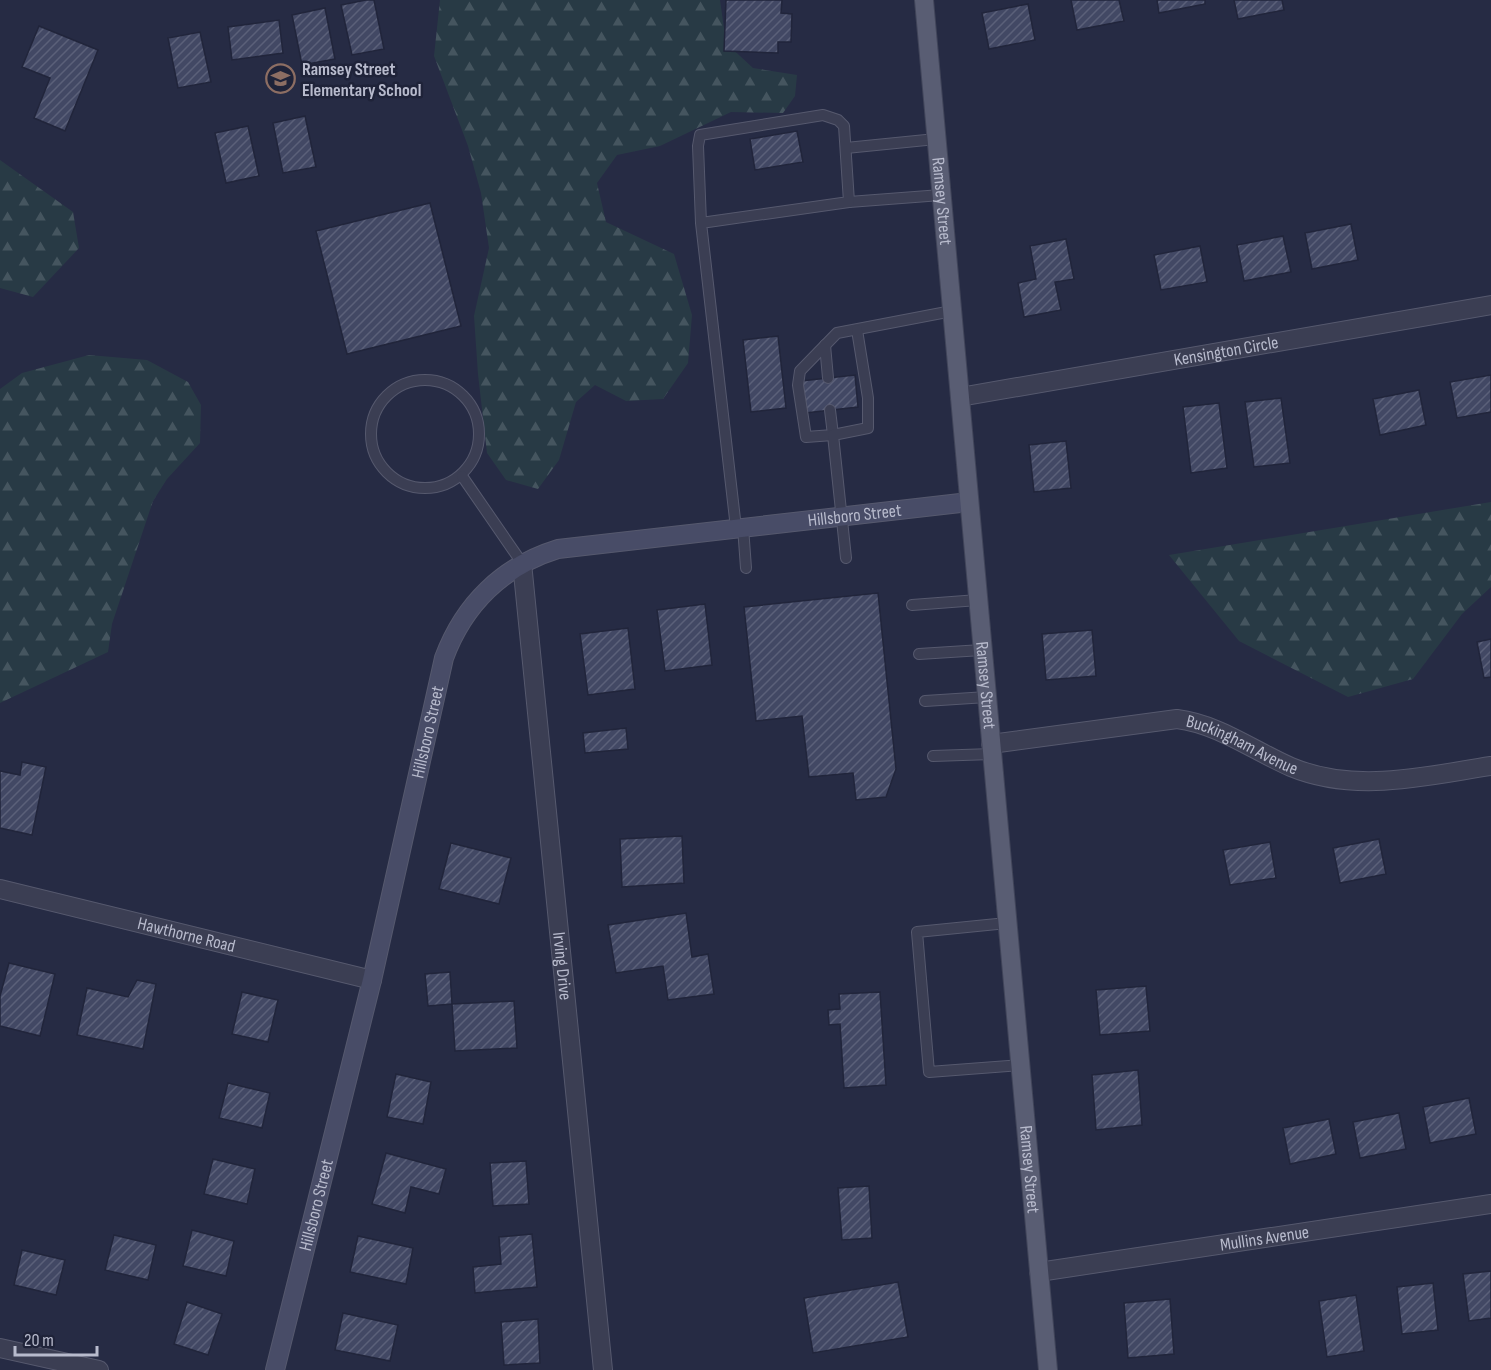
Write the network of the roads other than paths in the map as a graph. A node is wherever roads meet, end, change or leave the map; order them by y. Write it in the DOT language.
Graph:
graph roads {
  1 [pos="924,0"];
  2 [pos="936,139"];
  3 [pos="846,148"];
  4 [pos="941,195"];
  5 [pos="849,202"];
  6 [pos="700,222"];
  7 [pos="1491,305"];
  8 [pos="952,311"];
  9 [pos="857,330"];
  10 [pos="825,345"];
  11 [pos="828,378"];
  12 [pos="960,397"];
  13 [pos="830,410"];
  14 [pos="833,435"];
  15 [pos="462,476"];
  16 [pos="969,502"];
  17 [pos="842,516"];
  18 [pos="740,528"];
  19 [pos="846,558"];
  20 [pos="522,563"];
  21 [pos="746,568"];
  22 [pos="978,600"];
  23 [pos="912,605"];
  24 [pos="982,650"];
  25 [pos="918,654"];
  26 [pos="987,697"];
  27 [pos="925,700"];
  28 [pos="991,749"];
  29 [pos="933,756"];
  30 [pos="1491,766"];
  31 [pos="0,889"];
  32 [pos="1007,923"];
  33 [pos="372,980"];
  34 [pos="1021,1065"];
  35 [pos="1491,1204"];
  36 [pos="1039,1272"];
  37 [pos="0,1348"];
  38 [pos="99,1370"];
  39 [pos="275,1370"];
  40 [pos="603,1370"];
  41 [pos="1048,1370"];
  1 -- 2 [label="main road, Ramsey Street"];
  2 -- 3 [label="lane"];
  2 -- 4 [label="main road, Ramsey Street"];
  3 -- 5 [label="lane"];
  3 -- 6 [label="lane"];
  4 -- 5 [label="lane"];
  4 -- 8 [label="main road, Ramsey Street"];
  5 -- 6 [label="lane"];
  6 -- 18 [label="lane"];
  7 -- 12 [label="street, Kensington Circle"];
  8 -- 9 [label="lane"];
  8 -- 12 [label="main road, Ramsey Street"];
  9 -- 10 [label="lane"];
  9 -- 14 [label="lane"];
  10 -- 11 [label="lane"];
  10 -- 14 [label="lane"];
  12 -- 16 [label="main road, Ramsey Street"];
  13 -- 14 [label="lane"];
  14 -- 17 [label="lane"];
  15 -- 15 [label="lane"];
  15 -- 20 [label="lane"];
  16 -- 17 [label="street, Hillsboro Street"];
  16 -- 22 [label="main road, Ramsey Street"];
  17 -- 18 [label="street, Hillsboro Street"];
  17 -- 19 [label="lane"];
  18 -- 20 [label="street, Hillsboro Street"];
  18 -- 21 [label="lane"];
  20 -- 33 [label="street, Hillsboro Street"];
  20 -- 40 [label="street, Irving Drive"];
  22 -- 23 [label="lane"];
  22 -- 24 [label="main road, Ramsey Street"];
  24 -- 25 [label="lane"];
  24 -- 26 [label="main road, Ramsey Street"];
  26 -- 27 [label="lane"];
  26 -- 28 [label="main road, Ramsey Street"];
  28 -- 29 [label="lane"];
  28 -- 30 [label="street, Buckingham Avenue"];
  28 -- 32 [label="main road, Ramsey Street"];
  31 -- 33 [label="street, Hawthorne Road"];
  32 -- 34 [label="main road, Ramsey Street"];
  32 -- 34 [label="lane"];
  33 -- 39 [label="street, Hillsboro Street"];
  34 -- 36 [label="main road, Ramsey Street"];
  35 -- 36 [label="street, Mullins Avenue"];
  36 -- 41 [label="main road, Ramsey Street"];
  37 -- 38 [label="street"];
}
